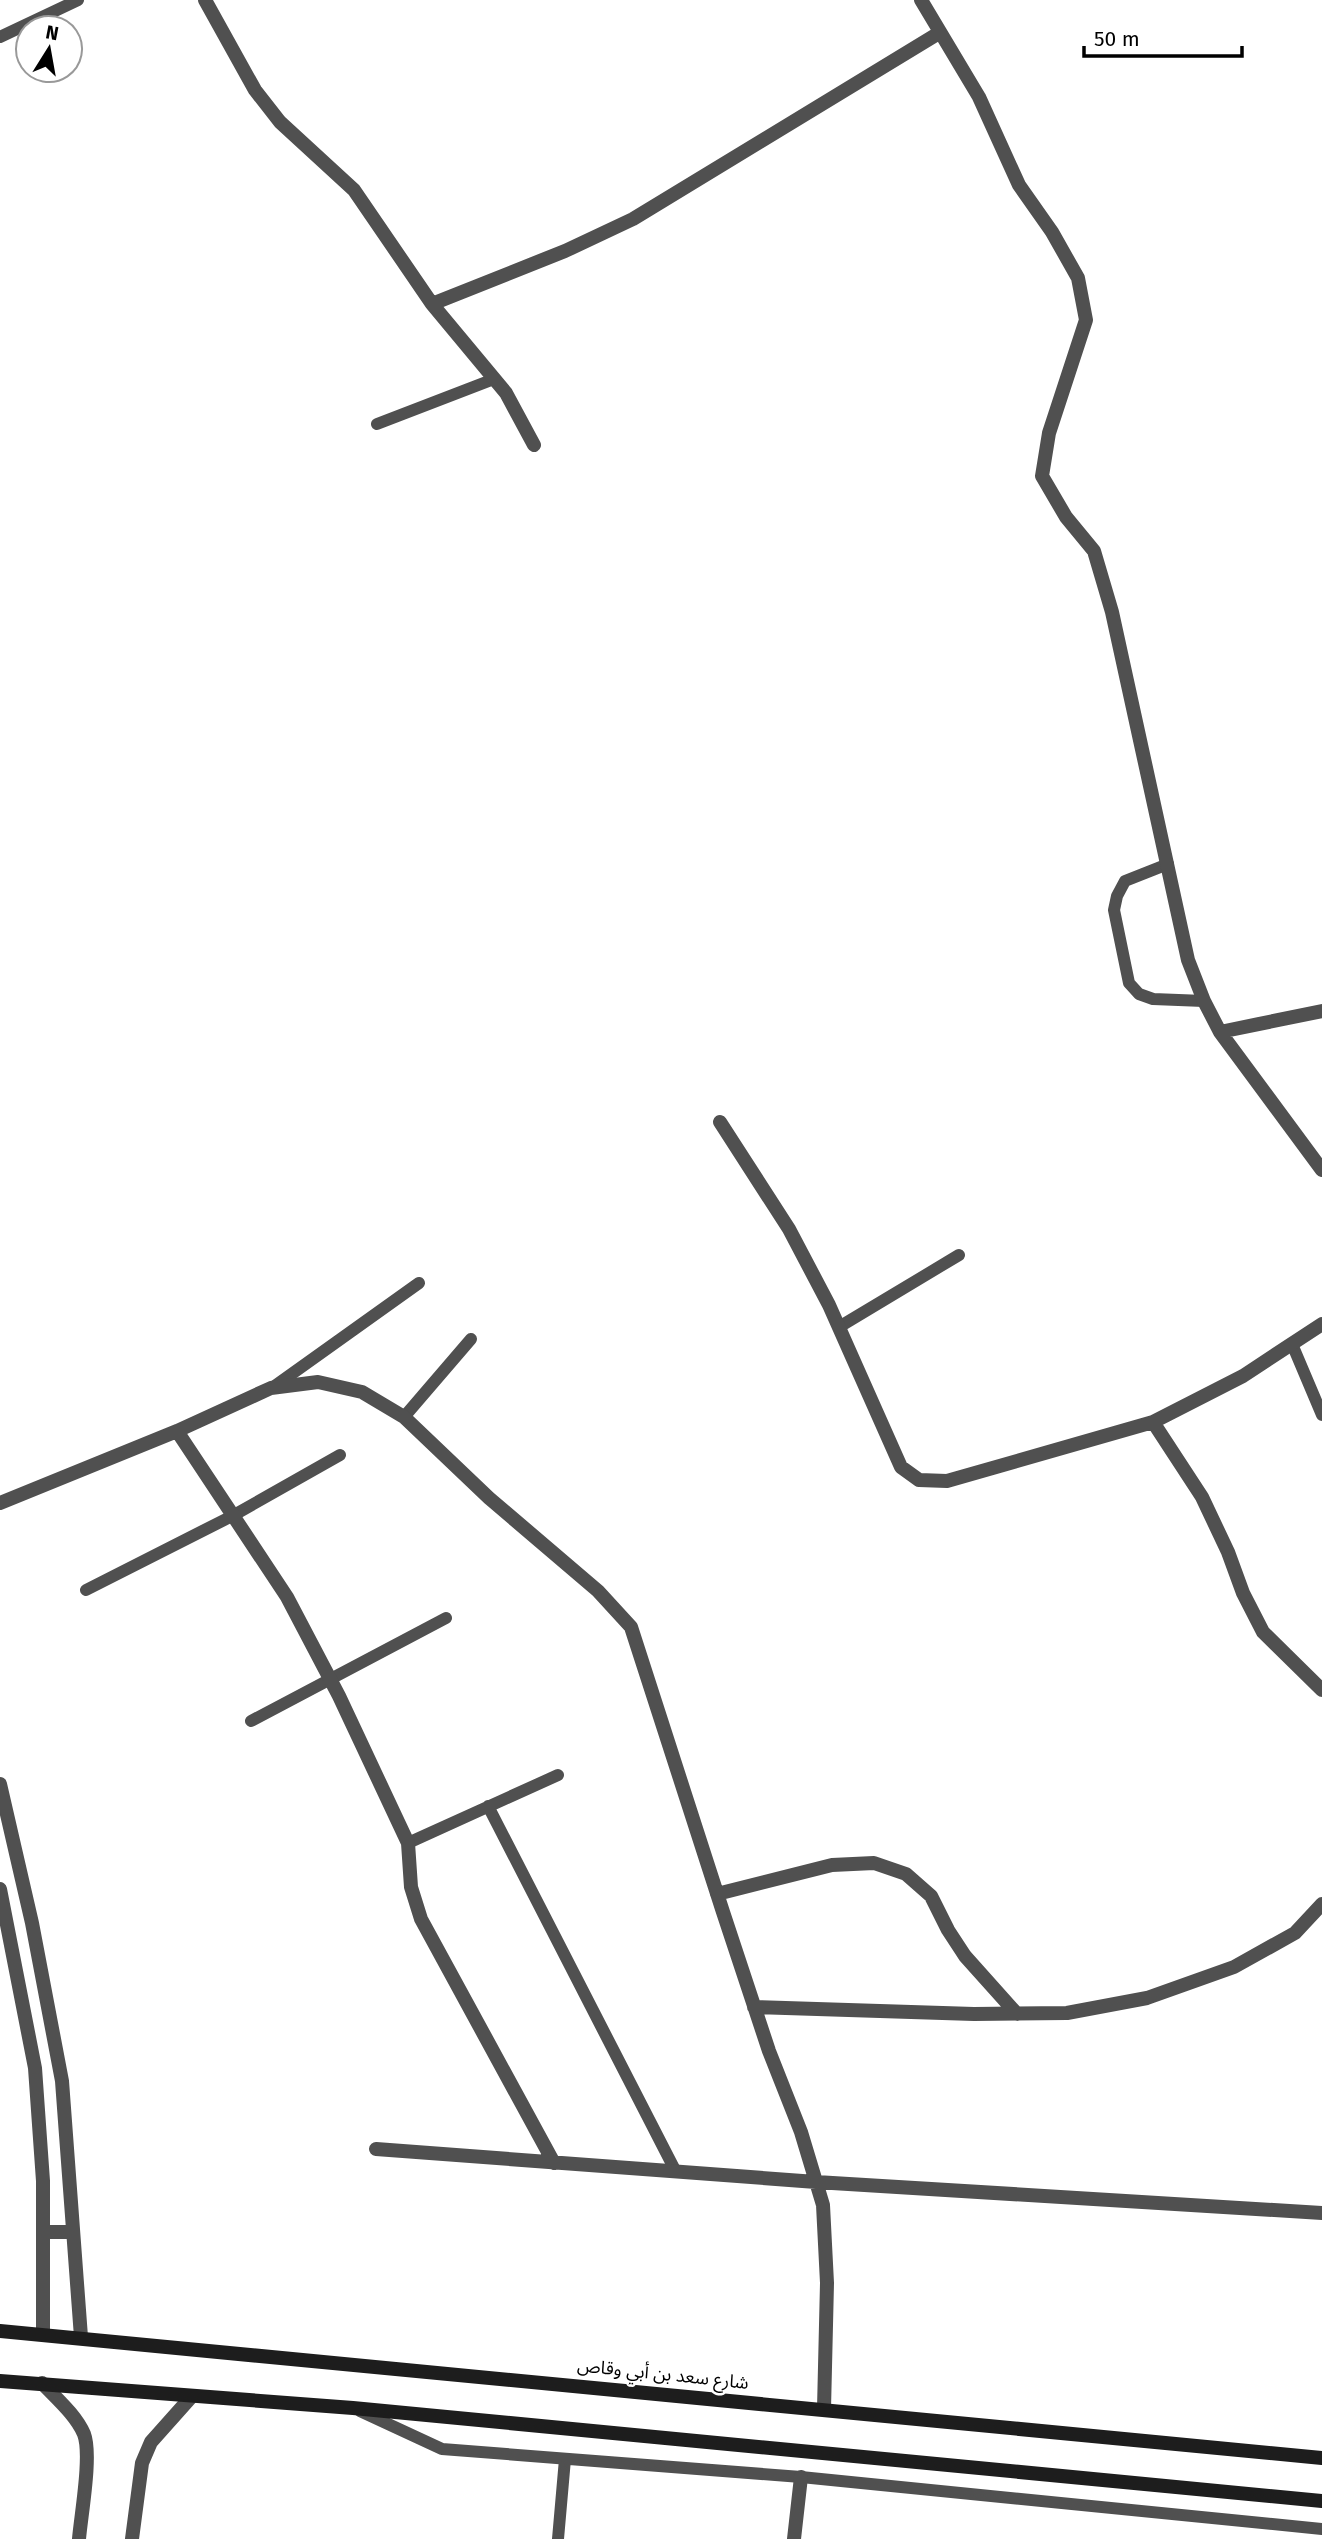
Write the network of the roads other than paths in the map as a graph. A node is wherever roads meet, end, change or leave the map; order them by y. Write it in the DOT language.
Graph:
graph roads {
  1 [pos="78,0"];
  2 [pos="205,0"];
  3 [pos="920,0"];
  4 [pos="939,33"];
  5 [pos="0,37"];
  6 [pos="432,304"];
  7 [pos="494,379"];
  8 [pos="377,424"];
  9 [pos="534,445"];
  10 [pos="1168,864"];
  11 [pos="1204,1001"];
  12 [pos="1322,1011"];
  13 [pos="1220,1032"];
  14 [pos="720,1122"];
  15 [pos="1322,1170"];
  16 [pos="959,1255"];
  17 [pos="419,1283"];
  18 [pos="1322,1324"];
  19 [pos="839,1327"];
  20 [pos="471,1339"];
  21 [pos="1293,1343"];
  22 [pos="271,1388"];
  23 [pos="1322,1415"];
  24 [pos="404,1416"];
  25 [pos="1153,1422"];
  26 [pos="177,1431"];
  27 [pos="341,1455"];
  28 [pos="0,1503"];
  29 [pos="234,1515"];
  30 [pos="86,1590"];
  31 [pos="446,1618"];
  32 [pos="330,1679"];
  33 [pos="1322,1690"];
  34 [pos="251,1721"];
  35 [pos="558,1774"];
  36 [pos="0,1784"];
  37 [pos="488,1807"];
  38 [pos="408,1843"];
  39 [pos="0,1889"];
  40 [pos="717,1894"];
  41 [pos="1322,1905"];
  42 [pos="754,2007"];
  43 [pos="1017,2014"];
  44 [pos="376,2149"];
  45 [pos="554,2163"];
  46 [pos="676,2172"];
  47 [pos="816,2182"];
  48 [pos="1322,2213"];
  49 [pos="43,2232"];
  50 [pos="73,2232"];
  51 [pos="0,2331"];
  52 [pos="43,2334"];
  53 [pos="81,2337"];
  54 [pos="0,2381"];
  55 [pos="42,2383"];
  56 [pos="192,2396"];
  57 [pos="353,2408"];
  58 [pos="824,2409"];
  59 [pos="1322,2458"];
  60 [pos="565,2459"];
  61 [pos="801,2477"];
  62 [pos="1322,2501"];
  63 [pos="1322,2529"];
  64 [pos="79,2539"];
  65 [pos="132,2539"];
  66 [pos="558,2539"];
  67 [pos="794,2539"];
  1 -- 5 [label="lane"];
  2 -- 6 [label="street"];
  3 -- 4 [label="street"];
  4 -- 6 [label="street"];
  4 -- 10 [label="street"];
  6 -- 7 [label="street"];
  7 -- 8 [label="lane"];
  7 -- 9 [label="street"];
  10 -- 11 [label="street"];
  10 -- 11 [label="lane"];
  11 -- 13 [label="street"];
  12 -- 13 [label="street"];
  13 -- 15 [label="street"];
  14 -- 19 [label="street"];
  16 -- 19 [label="lane"];
  17 -- 22 [label="lane"];
  18 -- 21 [label="street"];
  19 -- 25 [label="street"];
  20 -- 24 [label="lane"];
  21 -- 23 [label="lane"];
  21 -- 25 [label="street"];
  22 -- 24 [label="street"];
  22 -- 26 [label="street"];
  24 -- 40 [label="street"];
  25 -- 33 [label="street"];
  26 -- 28 [label="street"];
  26 -- 29 [label="street"];
  27 -- 29 [label="lane"];
  29 -- 30 [label="lane"];
  29 -- 32 [label="street"];
  31 -- 32 [label="lane"];
  32 -- 34 [label="lane"];
  32 -- 38 [label="street"];
  35 -- 37 [label="lane"];
  36 -- 50 [label="street"];
  37 -- 38 [label="lane"];
  37 -- 46 [label="lane"];
  38 -- 45 [label="street"];
  39 -- 49 [label="street"];
  40 -- 42 [label="street"];
  40 -- 43 [label="street"];
  41 -- 43 [label="street"];
  42 -- 43 [label="street"];
  42 -- 47 [label="street"];
  44 -- 45 [label="street"];
  45 -- 46 [label="street"];
  46 -- 47 [label="street"];
  47 -- 48 [label="street"];
  47 -- 58 [label="street"];
  49 -- 50 [label="street"];
  49 -- 52 [label="street"];
  50 -- 53 [label="street"];
  51 -- 52 [label="main road, شارع سعد بن أبي وقاص"];
  52 -- 53 [label="main road, شارع سعد بن أبي وقاص"];
  53 -- 58 [label="main road, شارع سعد بن أبي وقاص"];
  54 -- 55 [label="main road"];
  55 -- 56 [label="main road"];
  55 -- 64 [label="street"];
  56 -- 57 [label="main road"];
  56 -- 65 [label="street"];
  57 -- 60 [label="lane"];
  57 -- 62 [label="main road"];
  58 -- 59 [label="main road, شارع سعد بن أبي وقاص"];
  60 -- 61 [label="lane"];
  60 -- 66 [label="lane"];
  61 -- 63 [label="lane"];
  61 -- 67 [label="street"];
}
